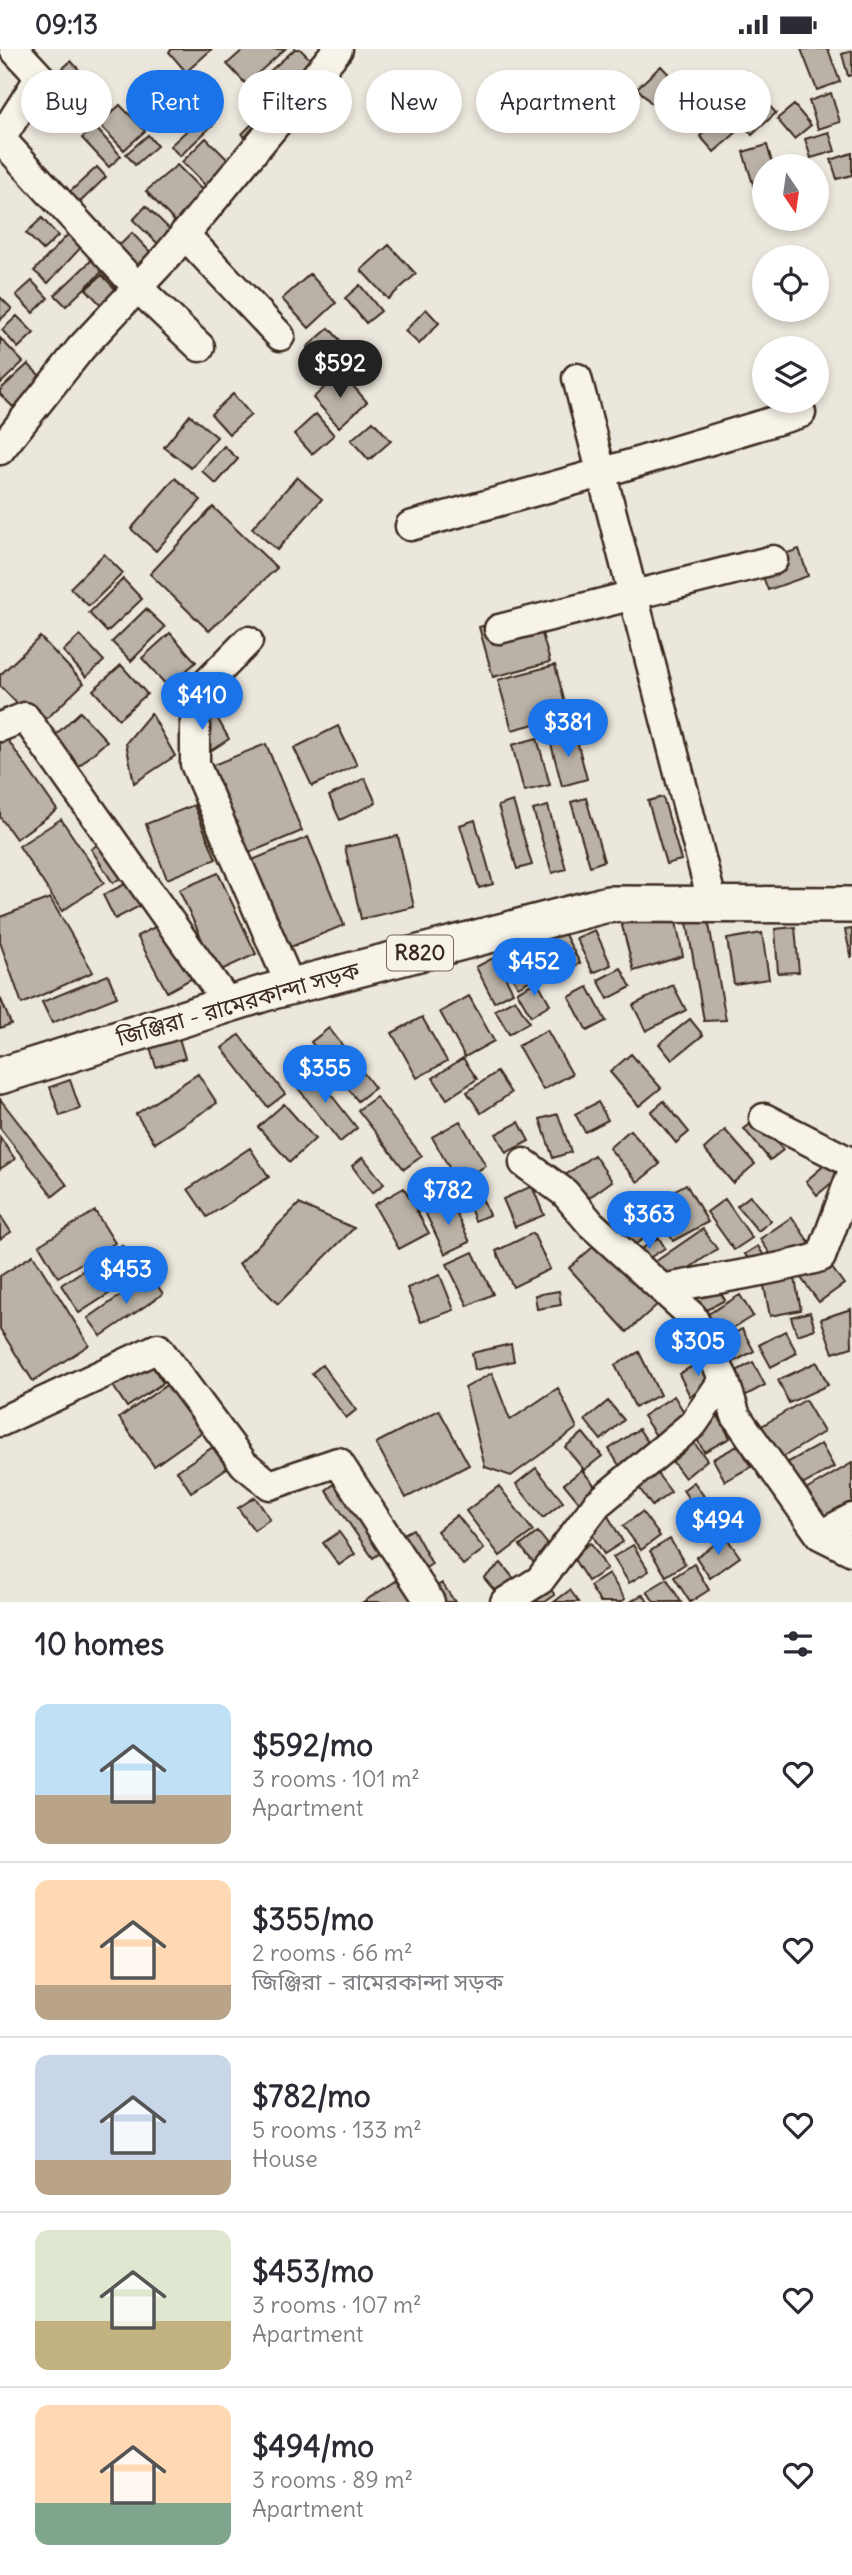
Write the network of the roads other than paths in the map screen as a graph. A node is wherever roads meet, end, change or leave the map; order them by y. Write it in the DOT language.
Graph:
graph roads {
  1 [pos="14,49"];
  2 [pos="338,49"];
  3 [pos="1,140"];
  4 [pos="184,235"];
  5 [pos="137,287"];
  6 [pos="280,336"];
  7 [pos="200,347"];
  8 [pos="577,377"];
  9 [pos="801,413"];
  10 [pos="0,450"];
  11 [pos="601,473"];
  12 [pos="410,526"];
  13 [pos="773,559"];
  14 [pos="633,594"];
  15 [pos="499,629"];
  16 [pos="248,641"];
  17 [pos="0,727"];
  18 [pos="713,905"];
  19 [pos="852,905"];
  20 [pos="291,986"];
  21 [pos="229,1005"];
  22 [pos="0,1076"];
  23 [pos="765,1118"];
  24 [pos="524,1163"];
  25 [pos="852,1163"];
  26 [pos="852,1173"];
  27 [pos="663,1289"];
  28 [pos="724,1379"];
  29 [pos="0,1422"];
  30 [pos="852,1517"];
  31 [pos="820,1535"];
  32 [pos="852,1552"];
  33 [pos="430,1602"];
  34 [pos="505,1602"];
  1 -- 3 [label="street"];
  2 -- 4 [label="street"];
  3 -- 5 [label="street"];
  4 -- 5 [label="street"];
  4 -- 6 [label="street"];
  5 -- 7 [label="street"];
  5 -- 10 [label="street"];
  8 -- 11 [label="street"];
  9 -- 11 [label="street"];
  11 -- 12 [label="street"];
  11 -- 14 [label="street"];
  13 -- 14 [label="street"];
  14 -- 15 [label="street"];
  14 -- 18 [label="street"];
  16 -- 20 [label="street"];
  17 -- 21 [label="street"];
  18 -- 19 [label="main road, জিঞ্জিরা - রামেরকান্দা সড়ক / R820"];
  18 -- 20 [label="main road, জিঞ্জিরা - রামেরকান্দা সড়ক / R820"];
  20 -- 21 [label="main road, জিঞ্জিরা - রামেরকান্দা সড়ক / R820"];
  21 -- 22 [label="main road, জিঞ্জিরা - রামেরকান্দা সড়ক / R820"];
  23 -- 25 [label="street"];
  24 -- 27 [label="street"];
  26 -- 27 [label="street"];
  27 -- 28 [label="street"];
  28 -- 31 [label="street"];
  28 -- 34 [label="street"];
  29 -- 33 [label="street"];
  30 -- 31 [label="street"];
  31 -- 32 [label="street"];
}
